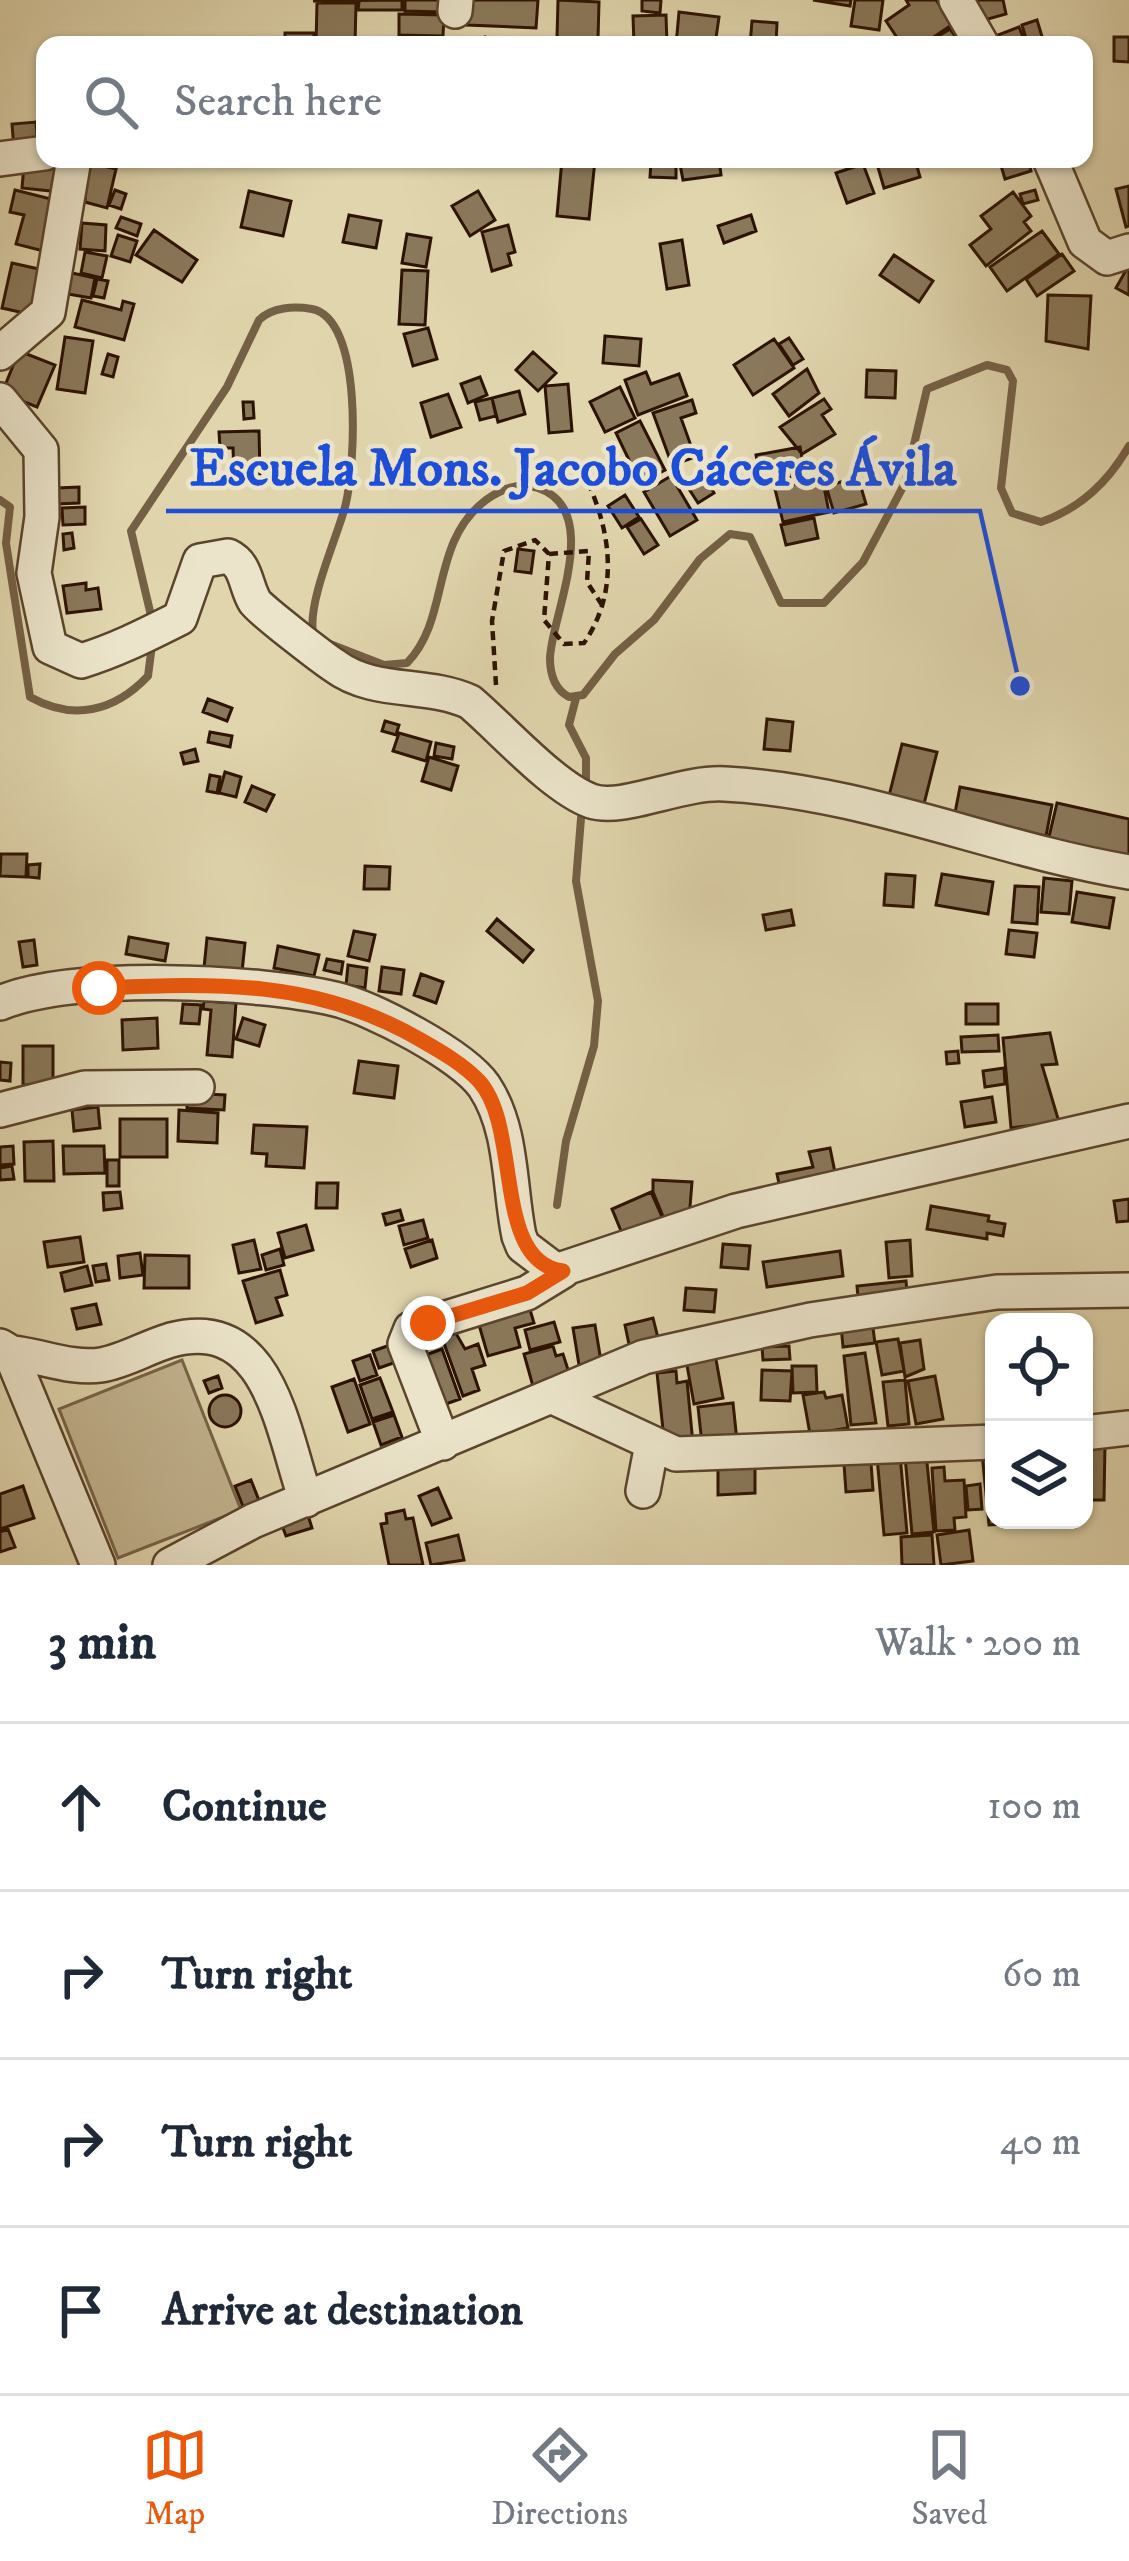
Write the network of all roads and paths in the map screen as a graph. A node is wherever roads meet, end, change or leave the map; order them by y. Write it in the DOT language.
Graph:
graph roads {
  1 [pos="956,0"];
  2 [pos="977,36"];
  3 [pos="36,154"];
  4 [pos="0,160"];
  5 [pos="72,168"];
  6 [pos="1054,168"];
  7 [pos="1129,251"];
  8 [pos="0,353"];
  9 [pos="0,400"];
  10 [pos="579,464"];
  11 [pos="549,554"];
  12 [pos="602,605"];
  13 [pos="496,690"];
  14 [pos="1129,872"];
  15 [pos="0,1003"];
  16 [pos="197,1087"];
  17 [pos="0,1110"];
  18 [pos="1129,1121"];
  19 [pos="563,1271"];
  20 [pos="1129,1290"];
  21 [pos="4,1350"];
  22 [pos="619,1367"];
  23 [pos="551,1396"];
  24 [pos="1129,1428"];
  25 [pos="1093,1432"];
  26 [pos="639,1439"];
  27 [pos="985,1442"];
  28 [pos="443,1443"];
  29 [pos="644,1491"];
  30 [pos="307,1500"];
  31 [pos="98,1565"];
  32 [pos="170,1565"];
  1 -- 2 [label="street"];
  3 -- 4 [label="street"];
  5 -- 8 [label="street"];
  6 -- 7 [label="street"];
  9 -- 14 [label="street"];
  10 -- 12 [label="path"];
  11 -- 12 [label="path"];
  11 -- 12 [label="path"];
  11 -- 13 [label="path"];
  15 -- 19 [label="street"];
  16 -- 17 [label="street"];
  18 -- 19 [label="street"];
  19 -- 28 [label="street"];
  20 -- 22 [label="street"];
  21 -- 30 [label="street"];
  21 -- 31 [label="street"];
  22 -- 23 [label="street"];
  22 -- 26 [label="street"];
  23 -- 26 [label="street"];
  23 -- 28 [label="street"];
  24 -- 25 [label="street"];
  26 -- 27 [label="street"];
  26 -- 29 [label="street"];
  28 -- 30 [label="street"];
  30 -- 32 [label="street"];
}
